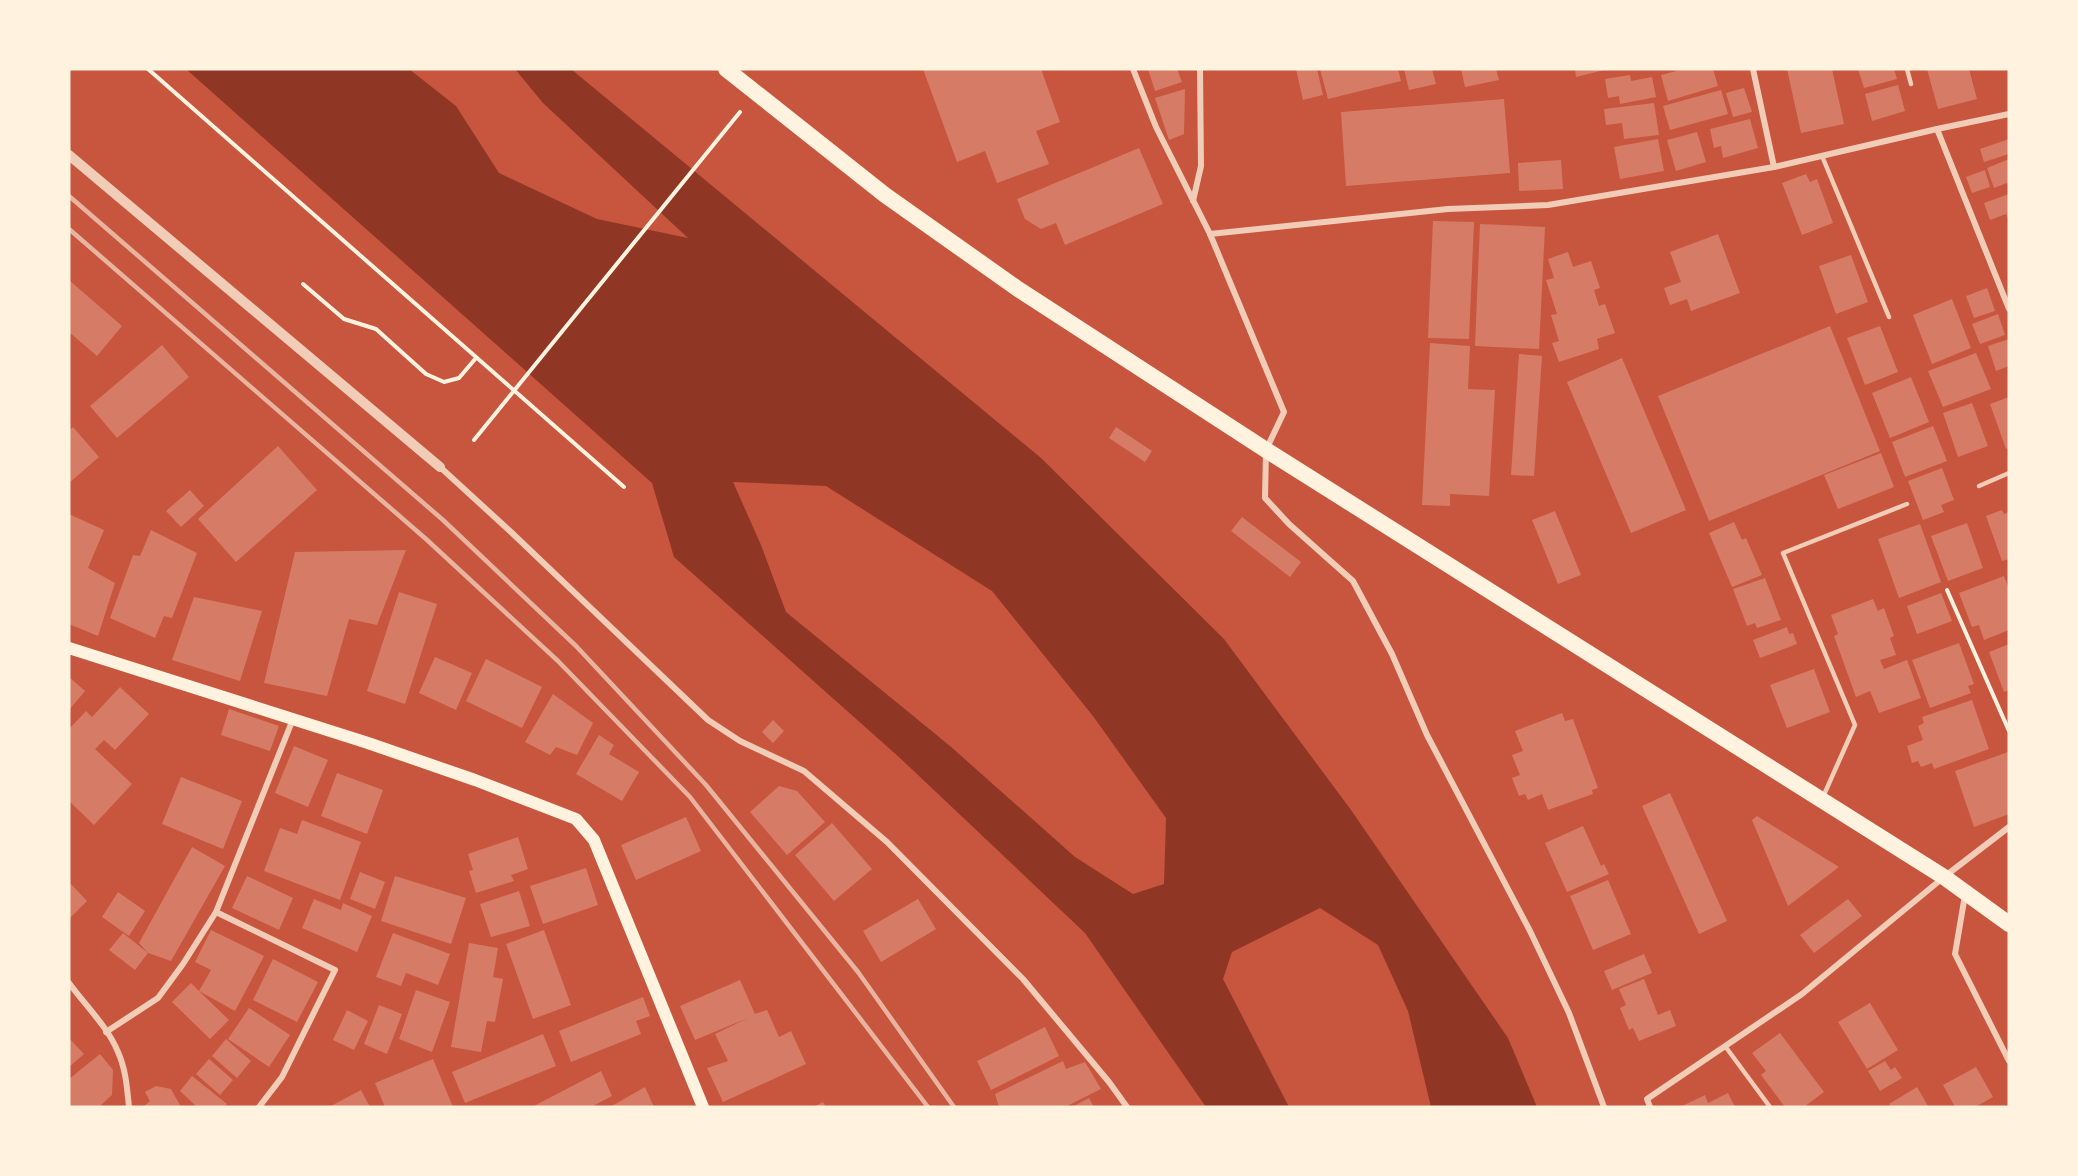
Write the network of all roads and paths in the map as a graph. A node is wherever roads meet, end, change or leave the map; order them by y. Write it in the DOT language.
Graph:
graph roads {
  1 [pos="148,69"];
  2 [pos="726,69"];
  3 [pos="1133,69"];
  4 [pos="1200,69"];
  5 [pos="1752,69"];
  6 [pos="1907,69"];
  7 [pos="1911,84"];
  8 [pos="740,111"];
  9 [pos="2009,114"];
  10 [pos="1937,129"];
  11 [pos="69,155"];
  12 [pos="1822,156"];
  13 [pos="1774,167"];
  14 [pos="1193,201"];
  15 [pos="1210,234"];
  16 [pos="303,284"];
  17 [pos="2009,309"];
  18 [pos="1889,317"];
  19 [pos="476,358"];
  20 [pos="474,440"];
  21 [pos="1266,450"];
  22 [pos="440,467"];
  23 [pos="2009,473"];
  24 [pos="1979,486"];
  25 [pos="624,487"];
  26 [pos="1907,504"];
  27 [pos="1947,590"];
  28 [pos="69,648"];
  29 [pos="293,719"];
  30 [pos="2009,731"];
  31 [pos="1821,800"];
  32 [pos="2009,827"];
  33 [pos="1944,877"];
  34 [pos="1966,893"];
  35 [pos="216,912"];
  36 [pos="2009,924"];
  37 [pos="69,983"];
  38 [pos="106,1032"];
  39 [pos="1725,1046"];
  40 [pos="2009,1061"];
  41 [pos="129,1107"];
  42 [pos="259,1107"];
  43 [pos="703,1107"];
  44 [pos="1127,1107"];
  45 [pos="1604,1107"];
  46 [pos="1650,1107"];
  47 [pos="1770,1107"];
  1 -- 19 [label="path"];
  2 -- 21 [label="highway"];
  3 -- 14 [label="street"];
  4 -- 14 [label="street"];
  5 -- 13 [label="street"];
  6 -- 7 [label="lane"];
  8 -- 20 [label="path"];
  9 -- 10 [label="street"];
  10 -- 12 [label="street"];
  10 -- 17 [label="street"];
  11 -- 22 [label="street"];
  12 -- 13 [label="street"];
  12 -- 18 [label="lane"];
  13 -- 15 [label="street"];
  14 -- 15 [label="street"];
  15 -- 21 [label="street"];
  16 -- 19 [label="path"];
  19 -- 25 [label="path"];
  21 -- 31 [label="highway"];
  21 -- 45 [label="street"];
  22 -- 44 [label="street"];
  23 -- 24 [label="lane"];
  26 -- 31 [label="lane"];
  27 -- 30 [label="path"];
  28 -- 29 [label="main road"];
  29 -- 35 [label="street"];
  29 -- 43 [label="main road"];
  31 -- 33 [label="highway"];
  32 -- 33 [label="street"];
  33 -- 34 [label="highway"];
  33 -- 39 [label="street"];
  34 -- 36 [label="highway"];
  34 -- 40 [label="street"];
  35 -- 38 [label="street"];
  35 -- 42 [label="street"];
  37 -- 38 [label="street"];
  38 -- 41 [label="street"];
  39 -- 46 [label="street"];
  39 -- 47 [label="lane"];
}
